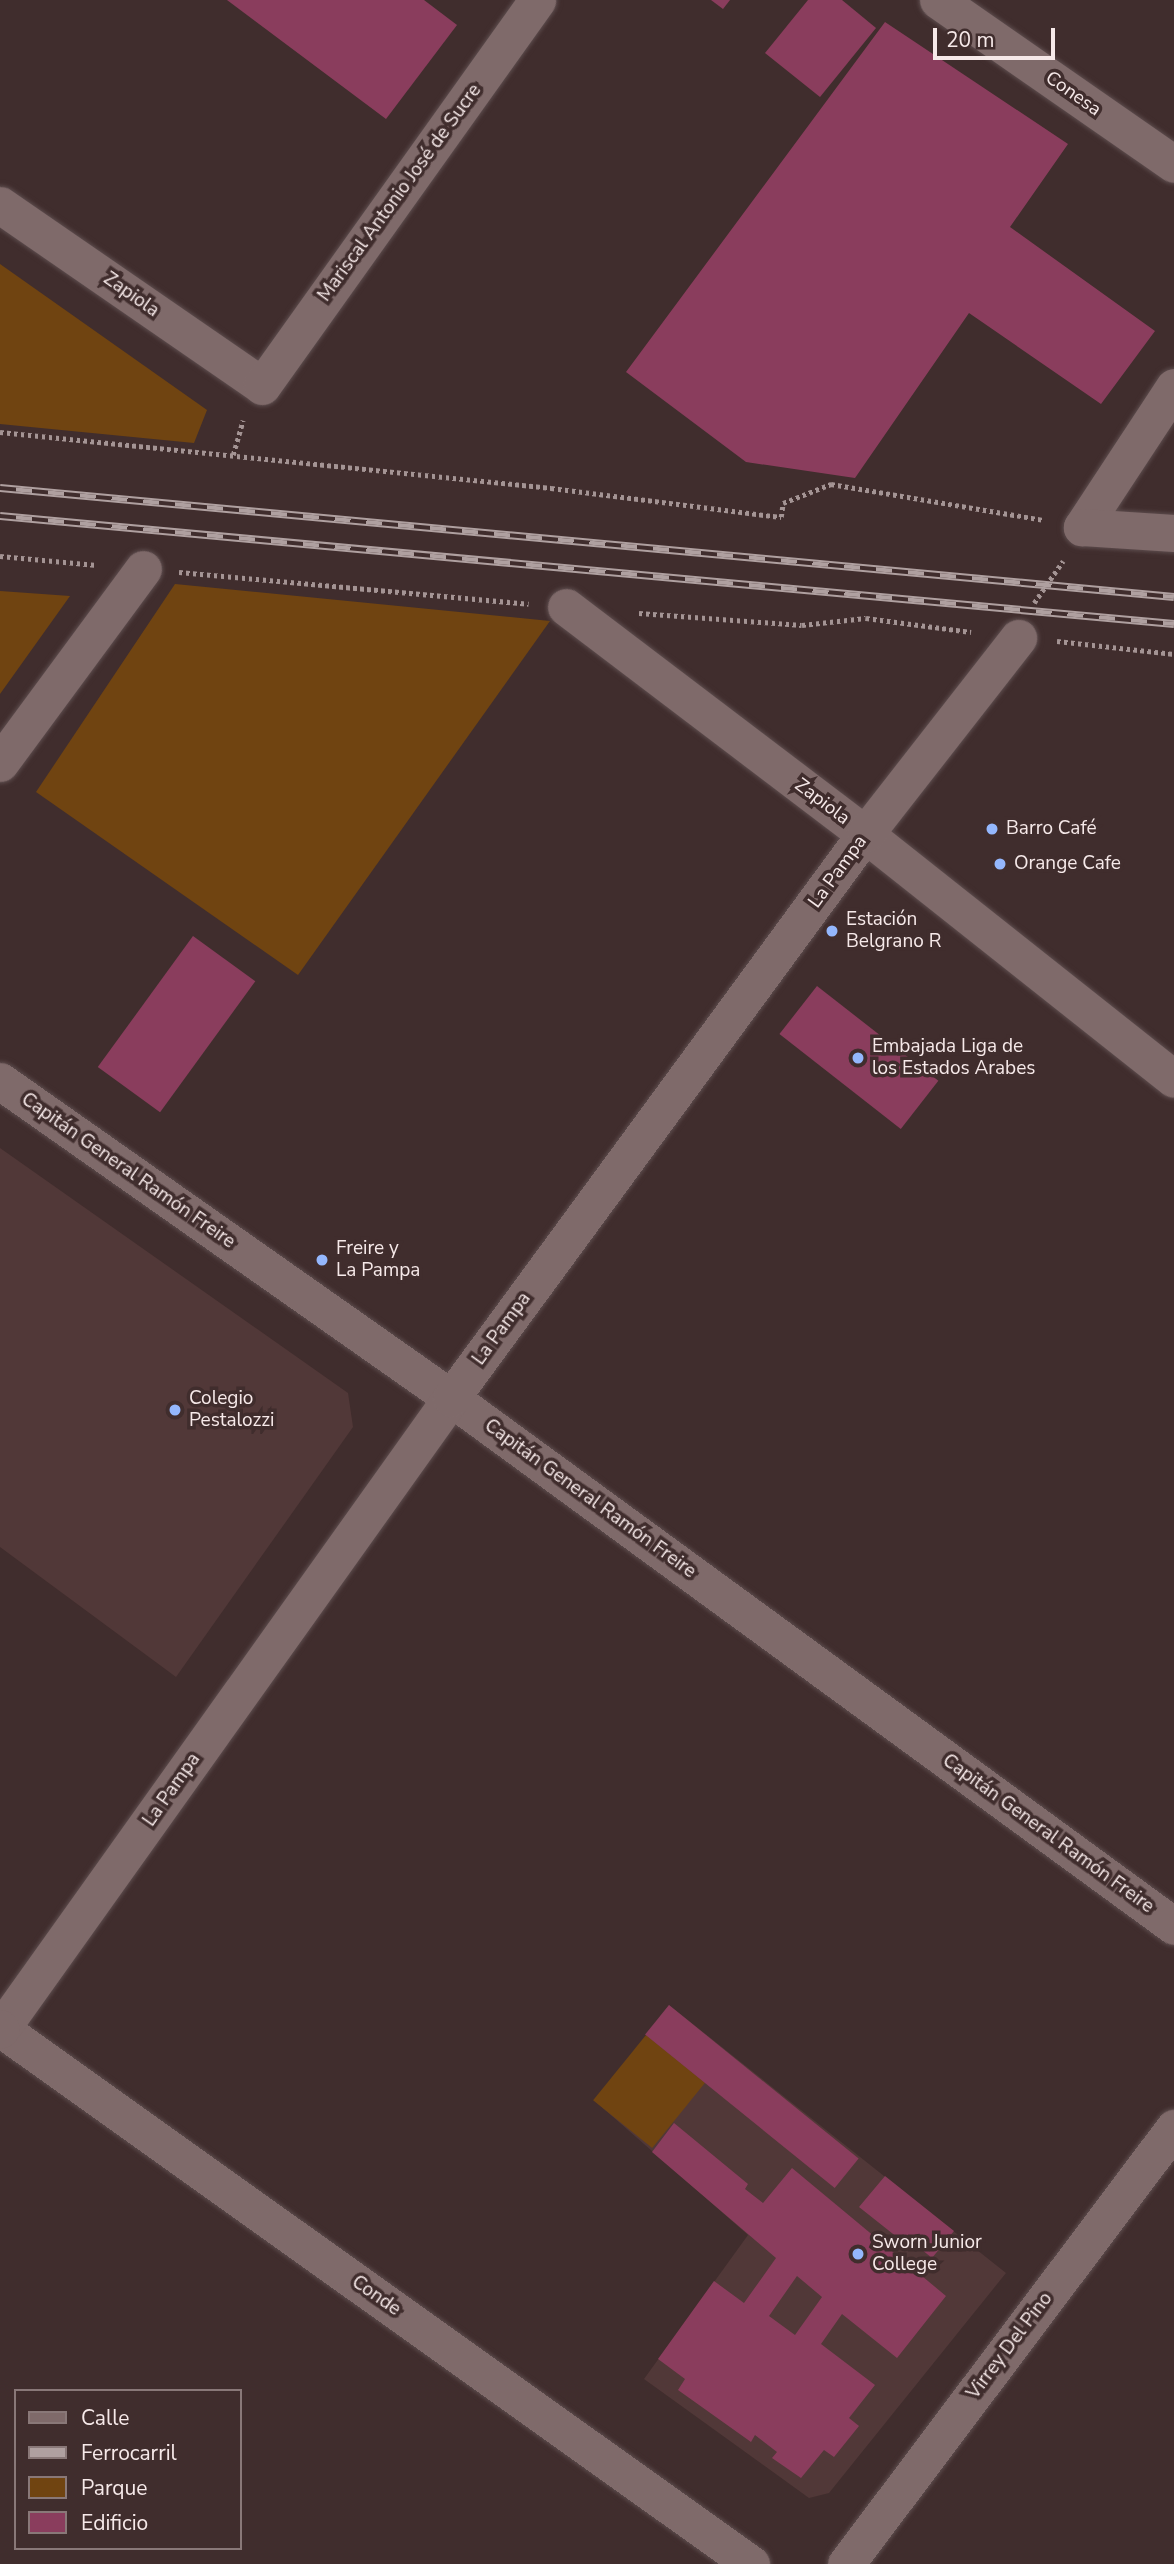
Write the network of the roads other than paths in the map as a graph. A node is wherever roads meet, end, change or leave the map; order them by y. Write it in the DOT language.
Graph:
graph roads {
  1 [pos="537,0"];
  2 [pos="938,0"];
  3 [pos="1174,164"];
  4 [pos="0,205"];
  5 [pos="262,386"];
  6 [pos="1174,387"];
  7 [pos="1174,533"];
  8 [pos="143,569"];
  9 [pos="566,607"];
  10 [pos="1018,638"];
  11 [pos="0,763"];
  12 [pos="865,834"];
  13 [pos="1174,1079"];
  14 [pos="0,1081"];
  15 [pos="451,1398"];
  16 [pos="1174,1926"];
  17 [pos="0,2029"];
  18 [pos="1174,2128"];
  19 [pos="751,2564"];
  20 [pos="846,2564"];
  1 -- 5 [label="street, Mariscal Antonio José de Sucre"];
  2 -- 3 [label="street, Conesa"];
  4 -- 5 [label="street, Zapiola"];
  6 -- 7 [label="street"];
  8 -- 11 [label="street"];
  9 -- 12 [label="street, Zapiola"];
  10 -- 12 [label="street, La Pampa"];
  12 -- 13 [label="street, Zapiola"];
  12 -- 15 [label="street, La Pampa"];
  14 -- 15 [label="street, Capitán General Ramón Freire"];
  15 -- 16 [label="street, Capitán General Ramón Freire"];
  15 -- 17 [label="street, La Pampa"];
  17 -- 19 [label="street, Conde"];
  18 -- 20 [label="street, Virrey Del Pino"];
}
